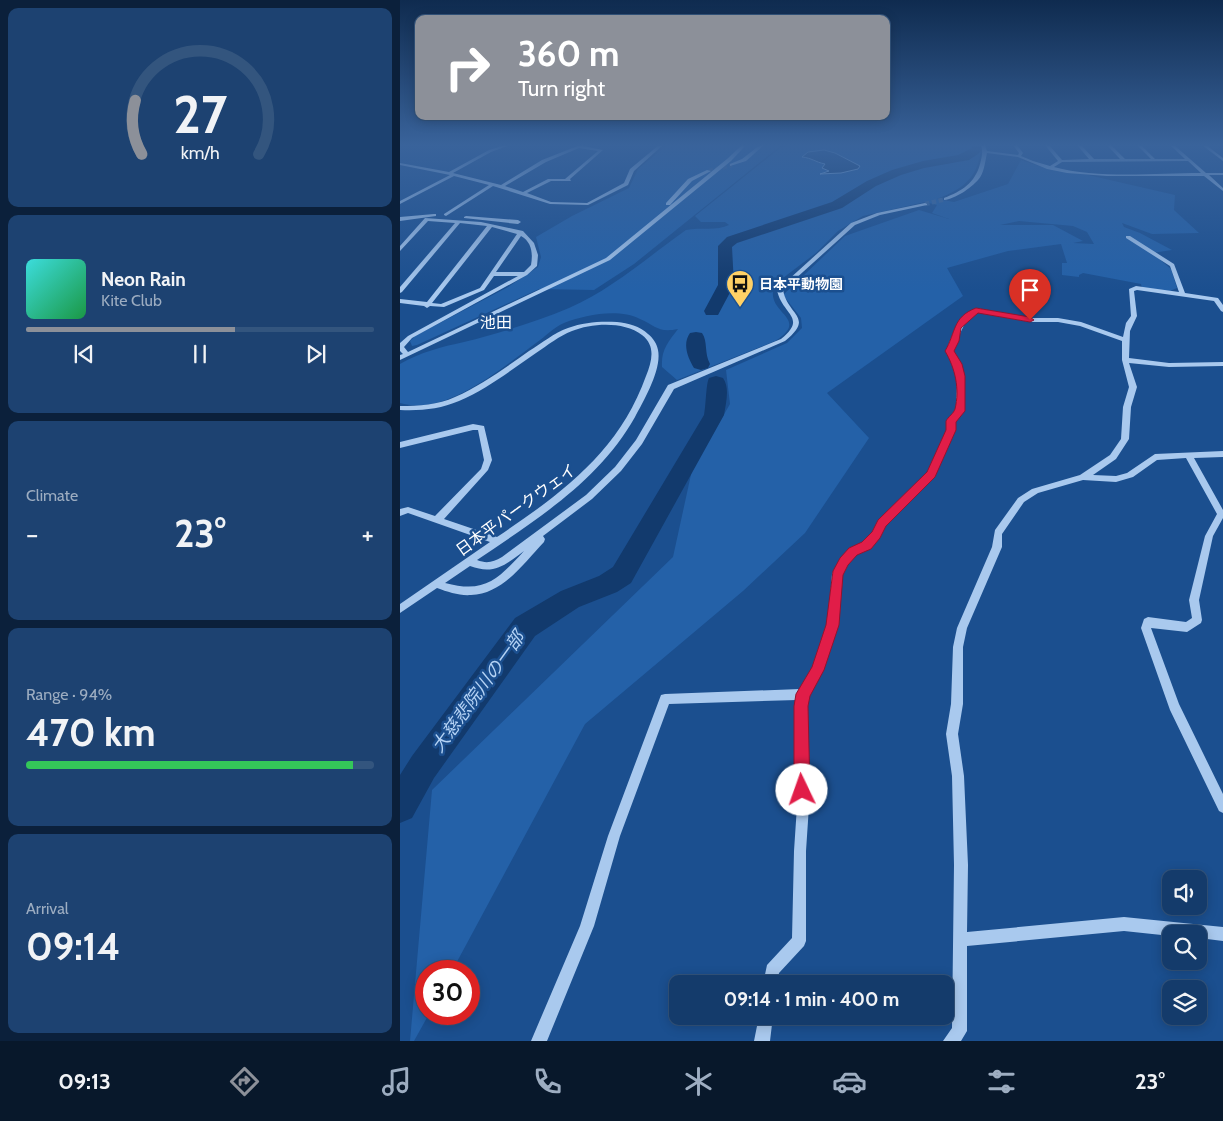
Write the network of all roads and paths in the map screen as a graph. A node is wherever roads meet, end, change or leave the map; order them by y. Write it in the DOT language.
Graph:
graph roads {
  1 [pos="416,194"];
  2 [pos="478,194"];
  3 [pos="528,194"];
  4 [pos="610,194"];
  5 [pos="679,194"];
  6 [pos="689,194"];
  7 [pos="959,194"];
  8 [pos="946,199"];
  9 [pos="400,203"];
  10 [pos="925,204"];
  11 [pos="446,215"];
  12 [pos="400,218"];
  13 [pos="458,222"];
  14 [pos="518,222"];
  15 [pos="490,226"];
  16 [pos="521,232"];
  17 [pos="1128,237"];
  18 [pos="400,240"];
  19 [pos="408,240"];
  20 [pos="626,246"];
  21 [pos="400,249"];
  22 [pos="492,274"];
  23 [pos="525,274"];
  24 [pos="400,291"];
  25 [pos="1184,295"];
  26 [pos="400,301"];
  27 [pos="427,306"];
  28 [pos="1223,310"];
  29 [pos="1126,340"];
  30 [pos="403,356"];
  31 [pos="1126,360"];
  32 [pos="1223,364"];
  33 [pos="400,408"];
  34 [pos="400,445"];
  35 [pos="1223,454"];
  36 [pos="1188,455"];
  37 [pos="1083,477"];
  38 [pos="400,513"];
  39 [pos="562,517"];
  40 [pos="437,520"];
  41 [pos="498,541"];
  42 [pos="469,561"];
  43 [pos="436,584"];
  44 [pos="400,609"];
  45 [pos="803,694"];
  46 [pos="1223,807"];
  47 [pos="1223,934"];
  48 [pos="961,940"];
  49 [pos="771,975"];
  50 [pos="765,1025"];
  51 [pos="539,1041"];
  52 [pos="762,1041"];
  53 [pos="951,1041"];
  1 -- 9 [label="street"];
  2 -- 11 [label="street"];
  3 -- 4 [label="street"];
  5 -- 20 [label="street"];
  6 -- 20 [label="street"];
  7 -- 8 [label="street"];
  10 -- 39 [label="street"];
  11 -- 12 [label="street"];
  11 -- 14 [label="street"];
  13 -- 15 [label="street"];
  13 -- 19 [label="street"];
  13 -- 24 [label="street"];
  15 -- 16 [label="street"];
  15 -- 27 [label="street"];
  16 -- 22 [label="street"];
  16 -- 23 [label="street"];
  17 -- 25 [label="street"];
  18 -- 19 [label="street"];
  19 -- 21 [label="street"];
  20 -- 30 [label="street"];
  22 -- 23 [label="street"];
  22 -- 27 [label="street"];
  23 -- 30 [label="street"];
  25 -- 28 [label="street"];
  25 -- 29 [label="street"];
  26 -- 27 [label="street"];
  29 -- 31 [label="street"];
  29 -- 45 [label="street"];
  31 -- 32 [label="street"];
  31 -- 37 [label="street"];
  33 -- 41 [label="street, 日本平パークウェイ"];
  34 -- 40 [label="street"];
  35 -- 36 [label="street"];
  36 -- 37 [label="street"];
  36 -- 46 [label="street"];
  37 -- 48 [label="street"];
  38 -- 40 [label="street"];
  39 -- 42 [label="street"];
  39 -- 43 [label="street"];
  40 -- 41 [label="street"];
  41 -- 42 [label="street, 日本平パークウェイ"];
  42 -- 43 [label="street, 日本平パークウェイ"];
  43 -- 44 [label="street, 日本平パークウェイ"];
  45 -- 49 [label="street"];
  45 -- 51 [label="street"];
  47 -- 48 [label="street"];
  48 -- 53 [label="street"];
  50 -- 52 [label="street"];
}
